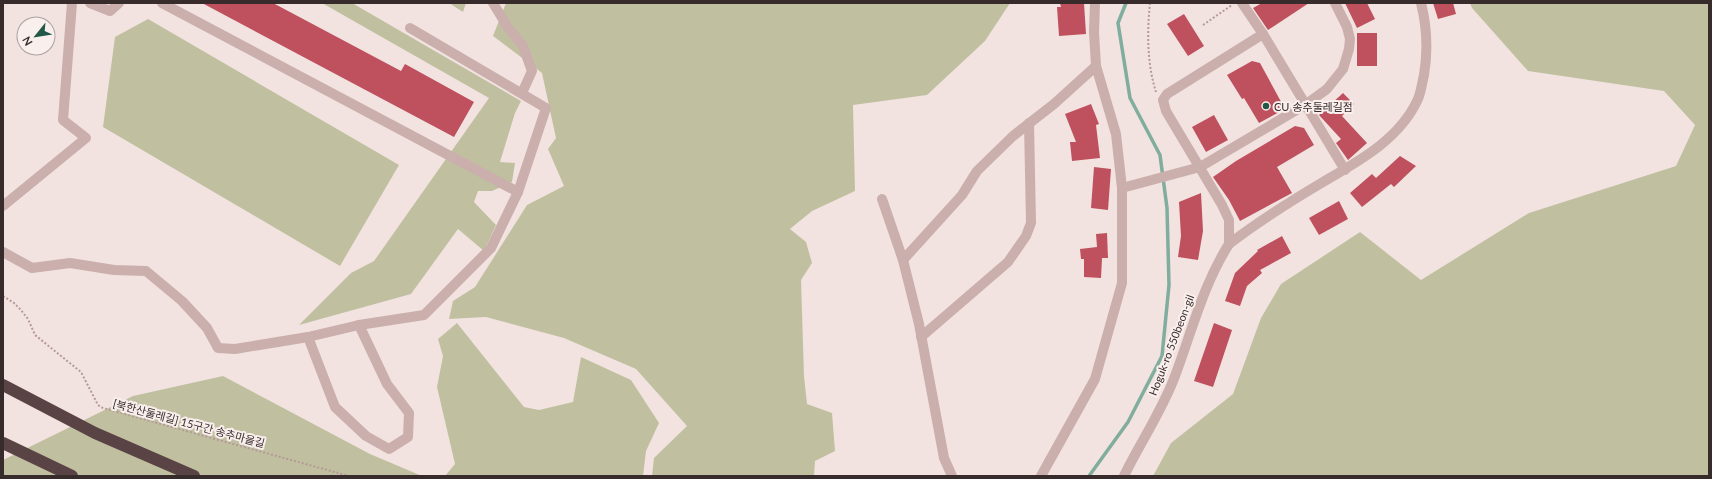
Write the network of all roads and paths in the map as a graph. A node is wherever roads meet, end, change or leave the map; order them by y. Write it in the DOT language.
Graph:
graph roads {
  1 [pos="72,3"];
  2 [pos="90,3"];
  3 [pos="119,3"];
  4 [pos="162,3"];
  5 [pos="493,3"];
  6 [pos="1095,3"];
  7 [pos="1150,3"];
  8 [pos="1235,3"];
  9 [pos="1242,3"];
  10 [pos="1335,3"];
  11 [pos="1420,3"];
  12 [pos="1203,25"];
  13 [pos="410,28"];
  14 [pos="1263,34"];
  15 [pos="1096,66"];
  16 [pos="522,94"];
  17 [pos="1163,100"];
  18 [pos="1305,105"];
  19 [pos="1029,123"];
  20 [pos="1200,167"];
  21 [pos="1345,170"];
  22 [pos="1122,188"];
  23 [pos="518,192"];
  24 [pos="882,199"];
  25 [pos="3,206"];
  26 [pos="1229,244"];
  27 [pos="3,252"];
  28 [pos="903,260"];
  29 [pos="3,296"];
  30 [pos="359,325"];
  31 [pos="308,337"];
  32 [pos="921,337"];
  33 [pos="8,388"];
  34 [pos="3,443"];
  35 [pos="72,476"];
  36 [pos="194,476"];
  37 [pos="349,476"];
  38 [pos="952,476"];
  39 [pos="1041,476"];
  40 [pos="1124,476"];
  1 -- 25 [label="street"];
  2 -- 3 [label="street"];
  4 -- 23 [label="street"];
  5 -- 16 [label="street"];
  6 -- 15 [label="street"];
  7 -- 17 [label="path"];
  8 -- 12 [label="path"];
  9 -- 14 [label="street"];
  10 -- 18 [label="street"];
  11 -- 21 [label="street, Hoguk-ro 550beon-gil"];
  13 -- 16 [label="street"];
  14 -- 17 [label="street"];
  14 -- 18 [label="street"];
  15 -- 19 [label="street"];
  15 -- 22 [label="street"];
  16 -- 23 [label="street"];
  17 -- 20 [label="street"];
  18 -- 20 [label="street"];
  18 -- 21 [label="street"];
  19 -- 28 [label="street"];
  19 -- 32 [label="street"];
  20 -- 22 [label="street"];
  20 -- 26 [label="street"];
  21 -- 26 [label="street, Hoguk-ro 550beon-gil"];
  22 -- 39 [label="street"];
  23 -- 30 [label="street"];
  24 -- 28 [label="street"];
  26 -- 40 [label="street, Hoguk-ro 550beon-gil"];
  27 -- 31 [label="street"];
  28 -- 32 [label="street"];
  29 -- 37 [label="path, [북한산둘레길] 15구간 송추마을길"];
  30 -- 31 [label="street"];
  30 -- 31 [label="street"];
  32 -- 38 [label="street"];
  33 -- 36 [label="highway"];
  34 -- 35 [label="highway"];
}
